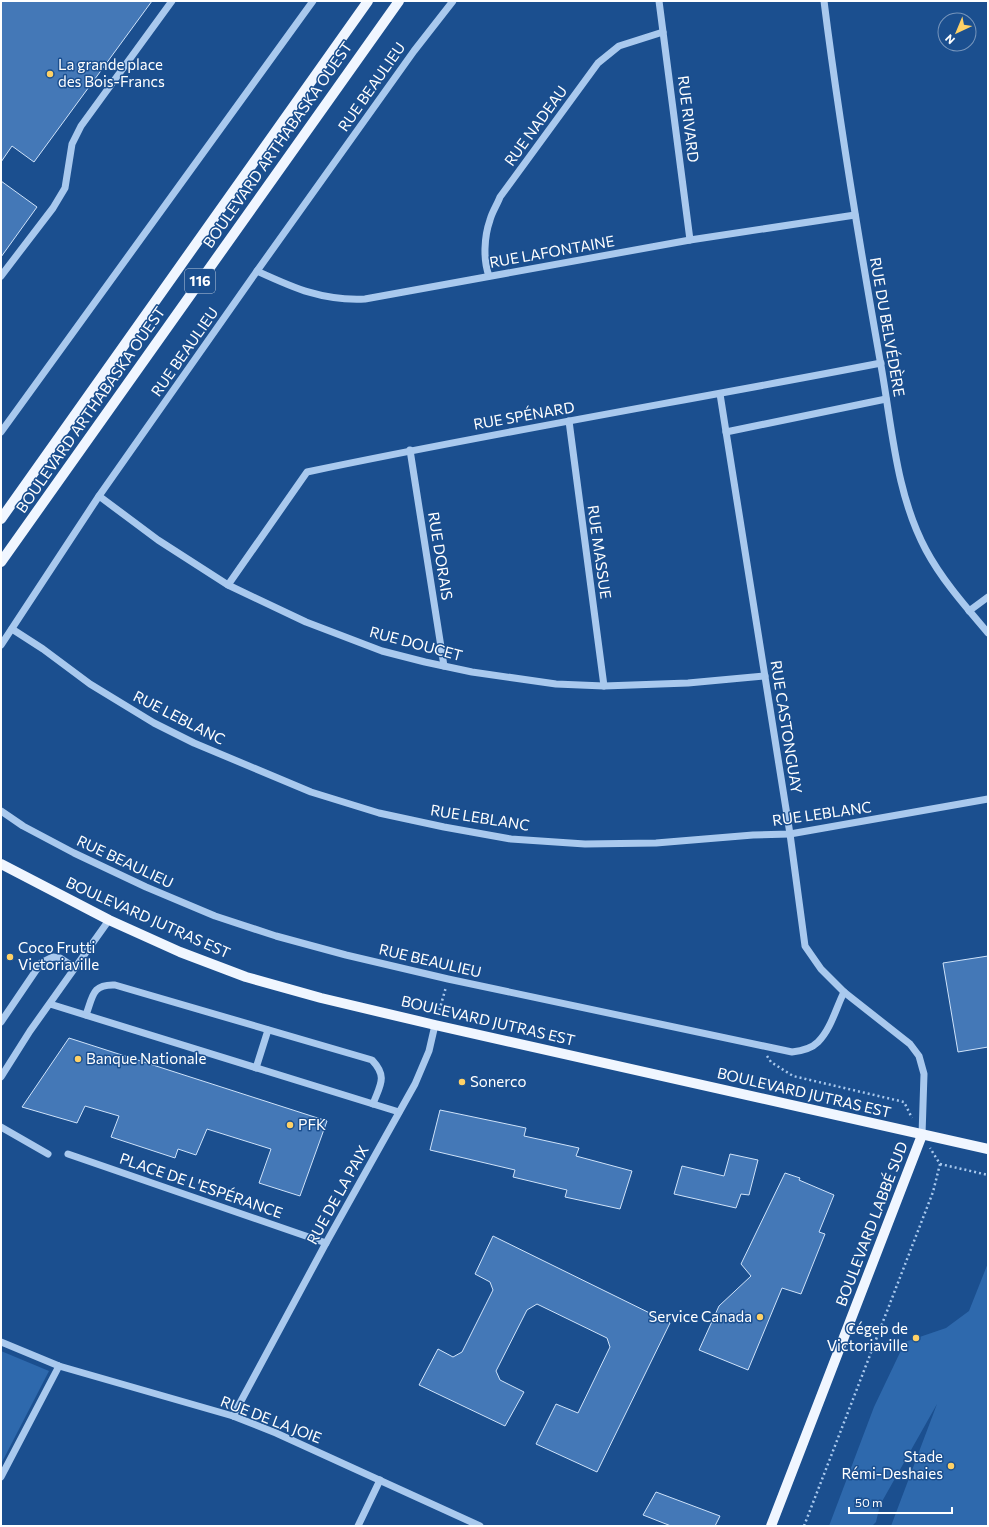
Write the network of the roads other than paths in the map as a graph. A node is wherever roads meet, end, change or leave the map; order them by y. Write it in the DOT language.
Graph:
graph roads {
  1 [pos="172,1"];
  2 [pos="313,1"];
  3 [pos="368,1"];
  4 [pos="399,1"];
  5 [pos="453,1"];
  6 [pos="659,1"];
  7 [pos="824,1"];
  8 [pos="664,32"];
  9 [pos="855,214"];
  10 [pos="690,240"];
  11 [pos="257,271"];
  12 [pos="1,276"];
  13 [pos="489,276"];
  14 [pos="881,364"];
  15 [pos="720,394"];
  16 [pos="886,399"];
  17 [pos="569,421"];
  18 [pos="1,432"];
  19 [pos="726,432"];
  20 [pos="410,450"];
  21 [pos="99,496"];
  22 [pos="1,519"];
  23 [pos="1,562"];
  24 [pos="228,584"];
  25 [pos="988,597"];
  26 [pos="969,611"];
  27 [pos="12,629"];
  28 [pos="988,633"];
  29 [pos="1,645"];
  30 [pos="444,666"];
  31 [pos="765,676"];
  32 [pos="604,686"];
  33 [pos="988,799"];
  34 [pos="1,811"];
  35 [pos="790,834"];
  36 [pos="1,864"];
  37 [pos="109,920"];
  38 [pos="76,968"];
  39 [pos="844,992"];
  40 [pos="50,1004"];
  41 [pos="86,1015"];
  42 [pos="1,1022"];
  43 [pos="436,1025"];
  44 [pos="268,1030"];
  45 [pos="256,1068"];
  46 [pos="1,1077"];
  47 [pos="373,1104"];
  48 [pos="400,1112"];
  49 [pos="1,1127"];
  50 [pos="922,1135"];
  51 [pos="988,1149"];
  52 [pos="48,1154"];
  53 [pos="68,1154"];
  54 [pos="326,1243"];
  55 [pos="1,1342"];
  56 [pos="59,1366"];
  57 [pos="233,1416"];
  58 [pos="1,1477"];
  59 [pos="380,1480"];
  60 [pos="358,1526"];
  61 [pos="480,1526"];
  62 [pos="771,1526"];
  1 -- 12 [label="street"];
  2 -- 18 [label="street"];
  3 -- 22 [label="main road, BOULEVARD ARTHABASKA OUEST / 116"];
  4 -- 23 [label="main road, BOULEVARD ARTHABASKA OUEST / 116"];
  5 -- 11 [label="street, RUE BEAULIEU"];
  6 -- 8 [label="street, RUE RIVARD"];
  7 -- 9 [label="street, RUE DU BELVÉDÈRE"];
  8 -- 10 [label="street, RUE RIVARD"];
  8 -- 13 [label="street, RUE NADEAU"];
  9 -- 10 [label="street, RUE LAFONTAINE"];
  9 -- 14 [label="street, RUE DU BELVÉDÈRE"];
  10 -- 13 [label="street, RUE LAFONTAINE"];
  11 -- 13 [label="street, RUE LAFONTAINE"];
  11 -- 21 [label="street, RUE BEAULIEU"];
  14 -- 15 [label="street, RUE SPÉNARD"];
  14 -- 16 [label="street, RUE DU BELVÉDÈRE"];
  15 -- 17 [label="street, RUE SPÉNARD"];
  15 -- 19 [label="street, RUE CASTONGUAY"];
  16 -- 19 [label="street"];
  16 -- 26 [label="street, RUE DU BELVÉDÈRE"];
  17 -- 20 [label="street, RUE SPÉNARD"];
  17 -- 32 [label="street, RUE MASSUE"];
  19 -- 31 [label="street, RUE CASTONGUAY"];
  20 -- 24 [label="street, RUE SPÉNARD"];
  20 -- 30 [label="street, RUE DORAIS"];
  21 -- 24 [label="street, RUE DOUCET"];
  21 -- 27 [label="street, RUE BEAULIEU"];
  24 -- 30 [label="street, RUE DOUCET"];
  25 -- 26 [label="street"];
  26 -- 28 [label="street, RUE DU BELVÉDÈRE"];
  27 -- 29 [label="street, RUE BEAULIEU"];
  27 -- 35 [label="street, RUE LEBLANC"];
  30 -- 32 [label="street, RUE DOUCET"];
  31 -- 32 [label="street, RUE DOUCET"];
  31 -- 35 [label="street, RUE CASTONGUAY"];
  33 -- 35 [label="street, RUE LEBLANC"];
  34 -- 39 [label="street, RUE BEAULIEU"];
  35 -- 39 [label="street, RUE CASTONGUAY"];
  36 -- 37 [label="main road, BOULEVARD JUTRAS EST"];
  37 -- 38 [label="street"];
  37 -- 43 [label="main road, BOULEVARD JUTRAS EST"];
  38 -- 40 [label="street"];
  38 -- 42 [label="street"];
  39 -- 50 [label="street, RUE CASTONGUAY"];
  40 -- 41 [label="street"];
  40 -- 46 [label="street"];
  41 -- 44 [label="street"];
  41 -- 45 [label="street"];
  43 -- 48 [label="street, RUE DE LA PAIX"];
  43 -- 50 [label="main road, BOULEVARD JUTRAS EST"];
  44 -- 45 [label="street"];
  44 -- 47 [label="street"];
  45 -- 47 [label="street"];
  47 -- 48 [label="street"];
  48 -- 54 [label="street, RUE DE LA PAIX"];
  49 -- 52 [label="street"];
  50 -- 51 [label="main road, BOULEVARD JUTRAS EST"];
  50 -- 62 [label="main road, BOULEVARD LABBÉ SUD"];
  53 -- 54 [label="street, PLACE DE L'ESPÉRANCE"];
  54 -- 57 [label="street, RUE DE LA PAIX"];
  55 -- 56 [label="street, RUE DE LA JOIE"];
  56 -- 57 [label="street, RUE DE LA JOIE"];
  56 -- 58 [label="street"];
  57 -- 59 [label="street, RUE DE LA JOIE"];
  59 -- 60 [label="street"];
  59 -- 61 [label="street, RUE DE LA JOIE"];
}
